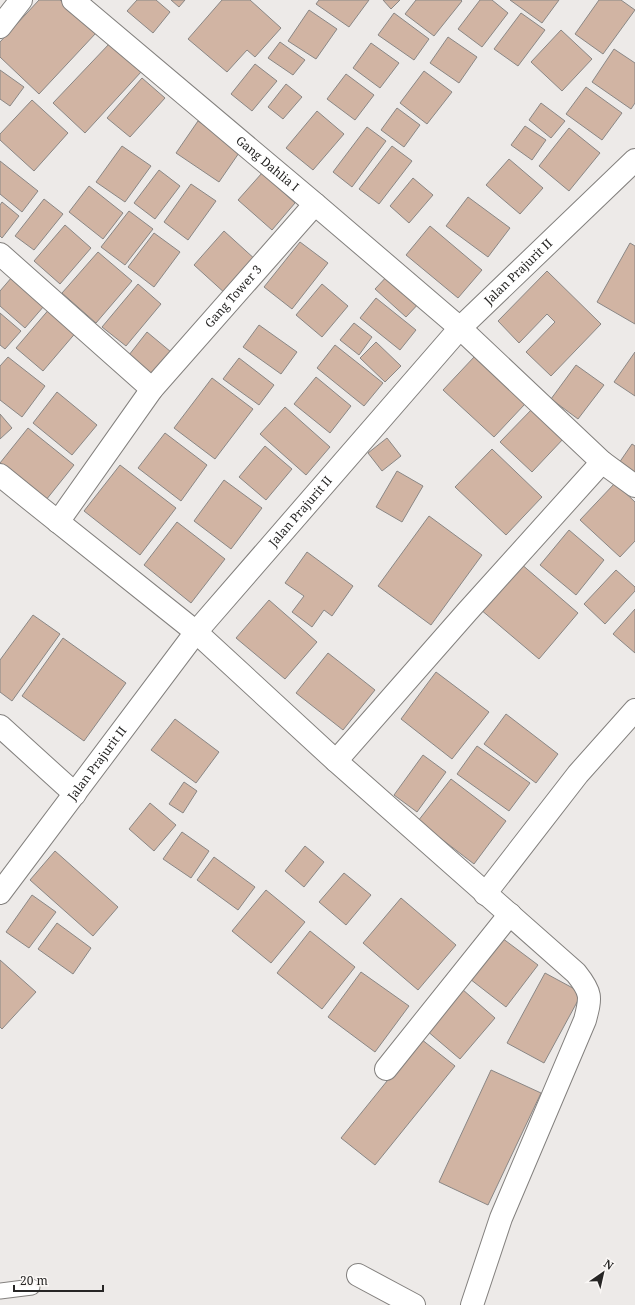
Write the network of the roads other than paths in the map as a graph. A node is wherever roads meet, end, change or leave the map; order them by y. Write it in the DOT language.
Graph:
graph roads {
  1 [pos="21,0"];
  2 [pos="73,0"];
  3 [pos="0,27"];
  4 [pos="635,160"];
  5 [pos="316,204"];
  6 [pos="0,254"];
  7 [pos="460,328"];
  8 [pos="152,389"];
  9 [pos="602,462"];
  10 [pos="0,474"];
  11 [pos="635,486"];
  12 [pos="58,522"];
  13 [pos="196,632"];
  14 [pos="635,710"];
  15 [pos="0,726"];
  16 [pos="336,761"];
  17 [pos="75,794"];
  18 [pos="0,893"];
  19 [pos="485,894"];
  20 [pos="510,914"];
  21 [pos="386,1069"];
  22 [pos="358,1275"];
  23 [pos="32,1287"];
  24 [pos="0,1291"];
  25 [pos="414,1305"];
  26 [pos="472,1305"];
  1 -- 3 [label="street"];
  2 -- 5 [label="street, Gang Dahlia I"];
  4 -- 7 [label="street, Jalan Prajurit II"];
  5 -- 7 [label="street, Gang Dahlia I"];
  5 -- 8 [label="street, Gang Tower 3"];
  6 -- 8 [label="street"];
  7 -- 9 [label="street, Gang Dahlia I"];
  7 -- 13 [label="street, Jalan Prajurit II"];
  8 -- 12 [label="street, Gang Tower 3"];
  9 -- 11 [label="street, Gang Dahlia I"];
  9 -- 16 [label="street"];
  10 -- 12 [label="street"];
  12 -- 13 [label="street"];
  13 -- 16 [label="street"];
  13 -- 17 [label="street, Jalan Prajurit II"];
  14 -- 19 [label="street"];
  15 -- 17 [label="street"];
  16 -- 19 [label="street"];
  17 -- 18 [label="street, Jalan Prajurit II"];
  19 -- 20 [label="street"];
  20 -- 21 [label="street"];
  20 -- 26 [label="street"];
  22 -- 25 [label="street"];
  23 -- 24 [label="lane"];
}
